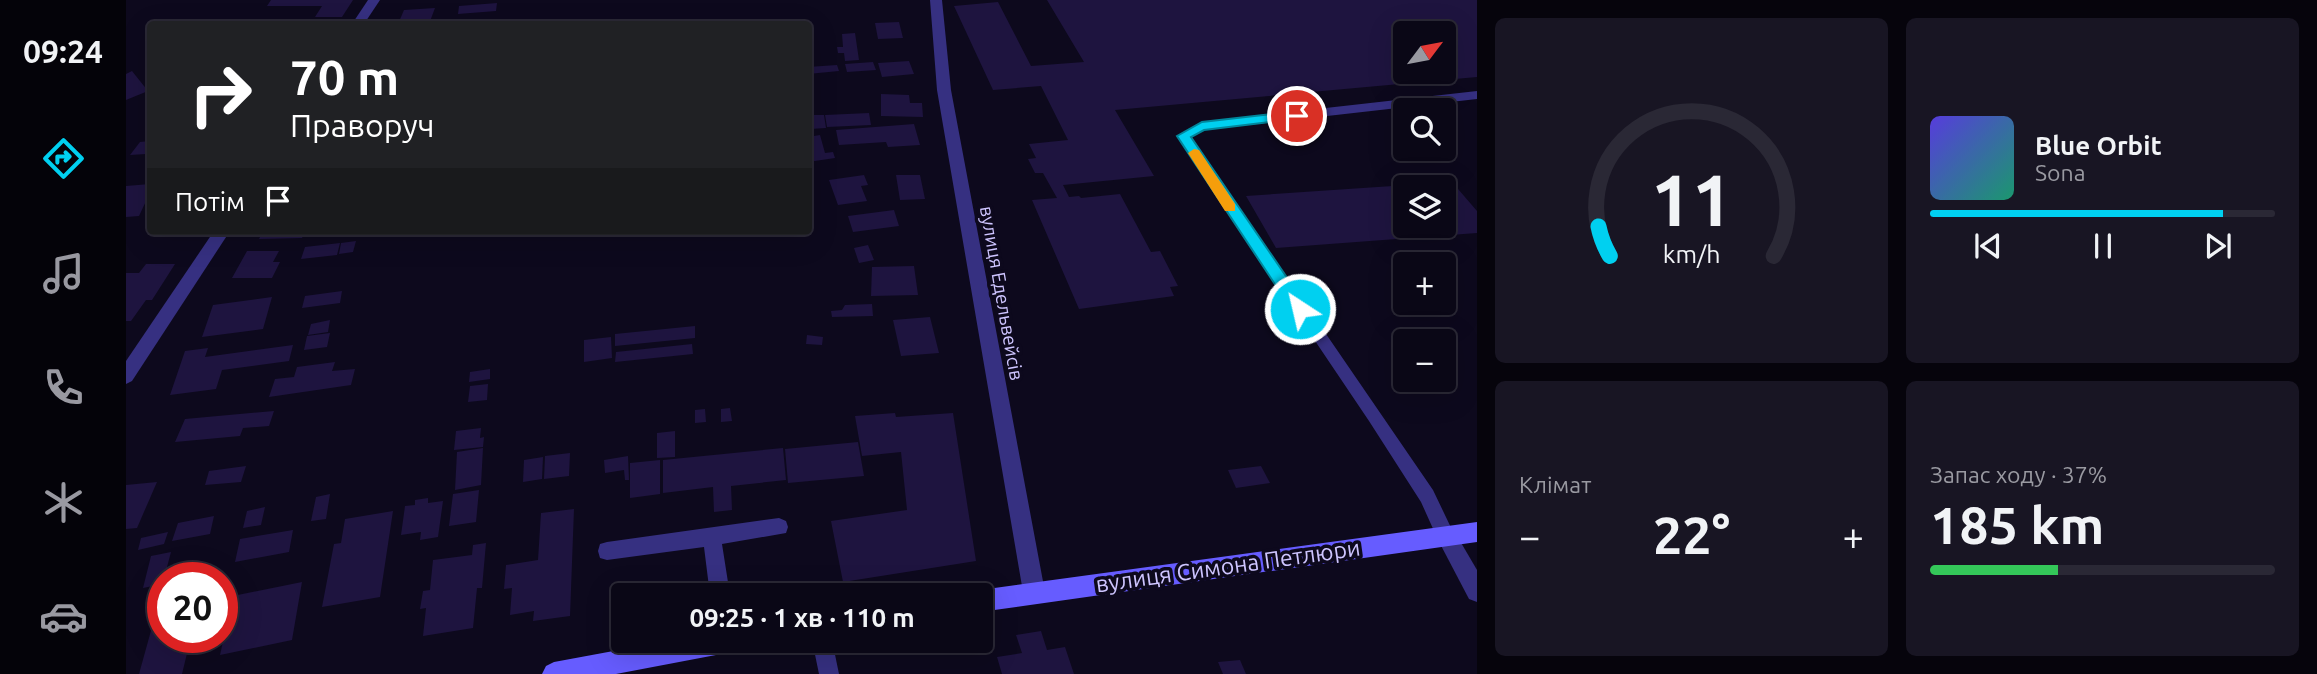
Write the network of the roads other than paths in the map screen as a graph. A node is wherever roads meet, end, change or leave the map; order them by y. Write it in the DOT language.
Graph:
graph roads {
  1 [pos="374,0"];
  2 [pos="936,0"];
  3 [pos="360,21"];
  4 [pos="1477,95"];
  5 [pos="219,235"];
  6 [pos="126,376"];
  7 [pos="779,527"];
  8 [pos="1477,532"];
  9 [pos="1446,536"];
  10 [pos="712,537"];
  11 [pos="607,551"];
  12 [pos="718,583"];
  13 [pos="1477,591"];
  14 [pos="1034,592"];
  15 [pos="993,599"];
  16 [pos="666,653"];
  17 [pos="824,653"];
  18 [pos="554,674"];
  19 [pos="828,674"];
  1 -- 3 [label="street"];
  2 -- 14 [label="street, вулиця Едельвейсів"];
  4 -- 9 [label="lane"];
  5 -- 6 [label="street"];
  7 -- 10 [label="lane"];
  8 -- 9 [label="street, вулиця Симона Петлюри"];
  9 -- 13 [label="street"];
  9 -- 14 [label="street, вулиця Симона Петлюри"];
  10 -- 11 [label="lane"];
  10 -- 12 [label="lane"];
  14 -- 15 [label="street, вулиця Симона Петлюри"];
  16 -- 18 [label="street"];
  17 -- 19 [label="lane"];
}
